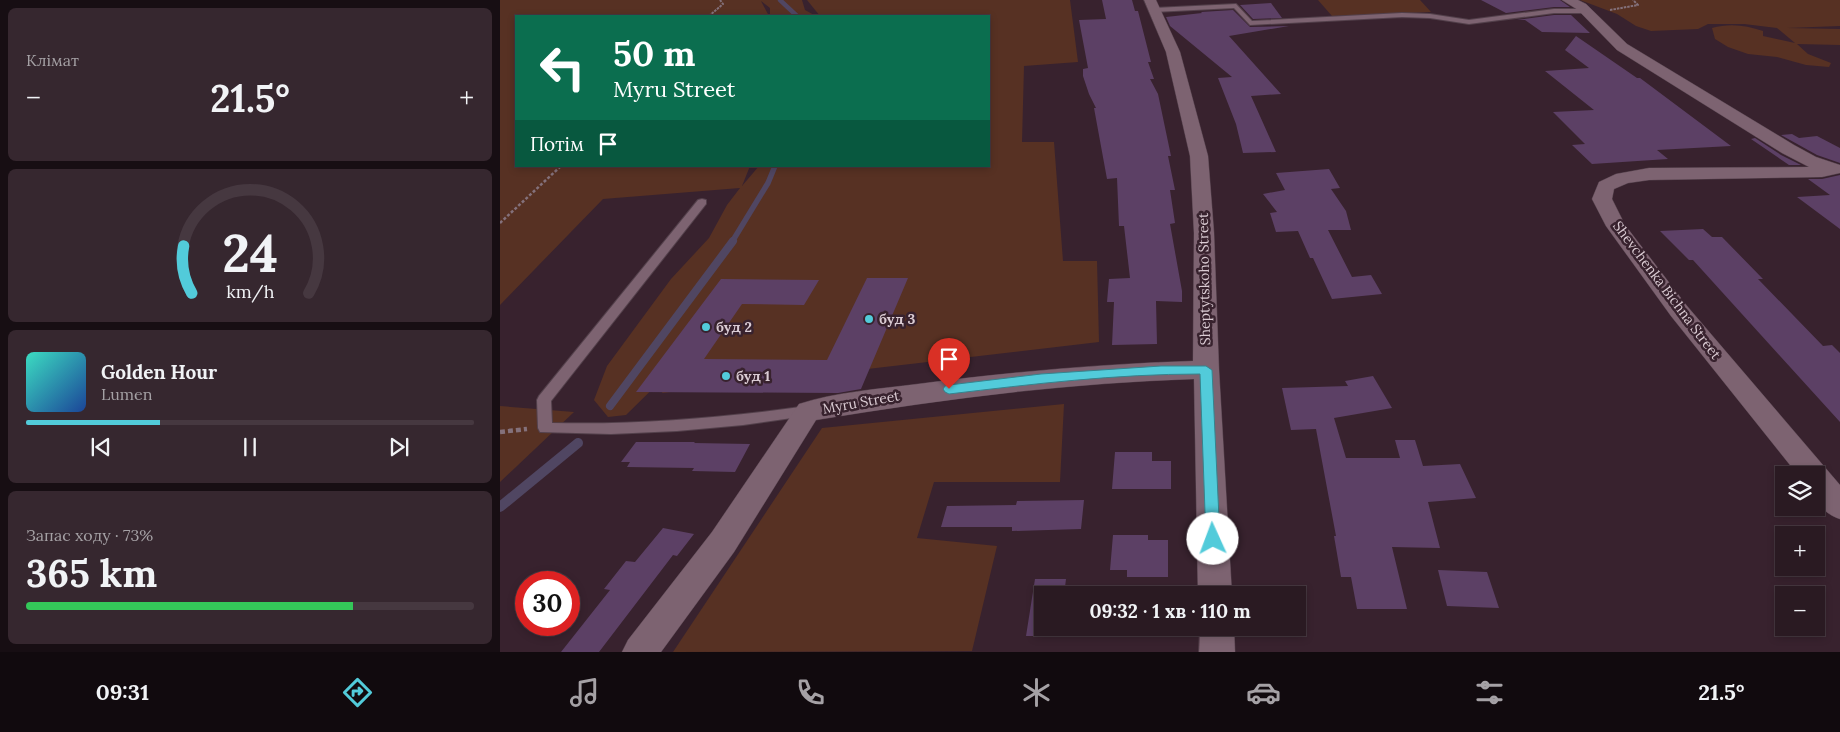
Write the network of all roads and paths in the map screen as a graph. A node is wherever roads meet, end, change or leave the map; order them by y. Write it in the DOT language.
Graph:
graph roads {
  1 [pos="720,0"];
  2 [pos="1568,0"];
  3 [pos="1634,0"];
  4 [pos="1152,5"];
  5 [pos="1589,14"];
  6 [pos="710,15"];
  7 [pos="560,167"];
  8 [pos="1837,170"];
  9 [pos="702,202"];
  10 [pos="500,223"];
  11 [pos="1206,370"];
  12 [pos="808,411"];
  13 [pos="545,428"];
  14 [pos="500,432"];
  15 [pos="1807,466"];
  16 [pos="1825,488"];
  17 [pos="1840,506"];
  18 [pos="1215,586"];
  19 [pos="1217,636"];
  20 [pos="640,652"];
  21 [pos="1218,652"];
  1 -- 6 [label="path"];
  2 -- 5 [label="street"];
  3 -- 5 [label="path"];
  4 -- 5 [label="lane"];
  4 -- 11 [label="street, Sheptytskoho Street"];
  5 -- 8 [label="street"];
  7 -- 10 [label="path"];
  8 -- 15 [label="street, Shevchenka Bichna Street"];
  9 -- 13 [label="lane"];
  11 -- 12 [label="street, Myru Street"];
  11 -- 18 [label="street, Sheptytskoho Street"];
  12 -- 13 [label="lane"];
  12 -- 20 [label="street, Myru Street"];
  13 -- 14 [label="path"];
  16 -- 17 [label="street, Shevchenka Bichna Street"];
  19 -- 21 [label="street"];
}
